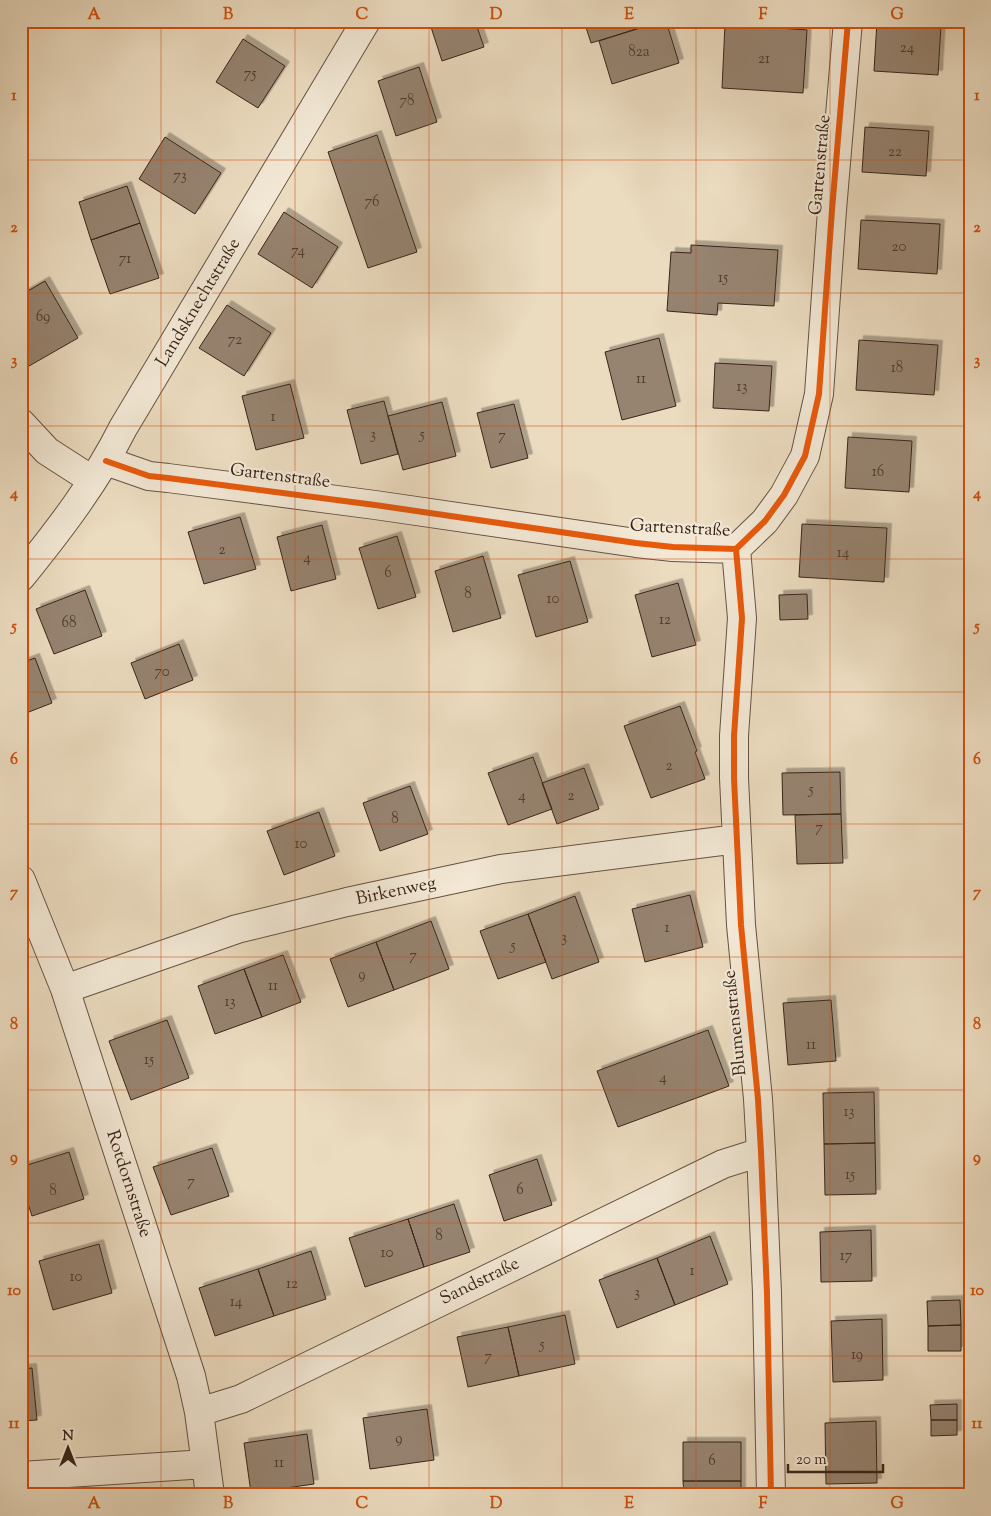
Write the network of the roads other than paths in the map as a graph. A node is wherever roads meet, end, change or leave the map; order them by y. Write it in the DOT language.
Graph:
graph roads {
  1 [pos="366,21"];
  2 [pos="848,21"];
  3 [pos="21,423"];
  4 [pos="99,471"];
  5 [pos="736,550"];
  6 [pos="21,577"];
  7 [pos="737,839"];
  8 [pos="21,880"];
  9 [pos="65,990"];
  10 [pos="761,1152"];
  11 [pos="199,1412"];
  12 [pos="206,1464"];
  13 [pos="21,1476"];
  14 [pos="210,1495"];
  15 [pos="771,1495"];
  1 -- 4 [label="street, Landsknechtstraße"];
  2 -- 5 [label="street, Gartenstraße"];
  3 -- 4 [label="street, Gartenstraße"];
  4 -- 5 [label="street, Gartenstraße"];
  4 -- 6 [label="street, Landsknechtstraße"];
  5 -- 7 [label="street, Blumenstraße"];
  7 -- 9 [label="street, Birkenweg"];
  7 -- 10 [label="street, Blumenstraße"];
  8 -- 9 [label="street, Rotdornstraße"];
  9 -- 11 [label="street, Rotdornstraße"];
  10 -- 11 [label="street, Sandstraße"];
  10 -- 15 [label="street, Blumenstraße"];
  11 -- 12 [label="street, Rotdornstraße"];
  12 -- 13 [label="street"];
  12 -- 14 [label="street, Rotdornstraße"];
}
